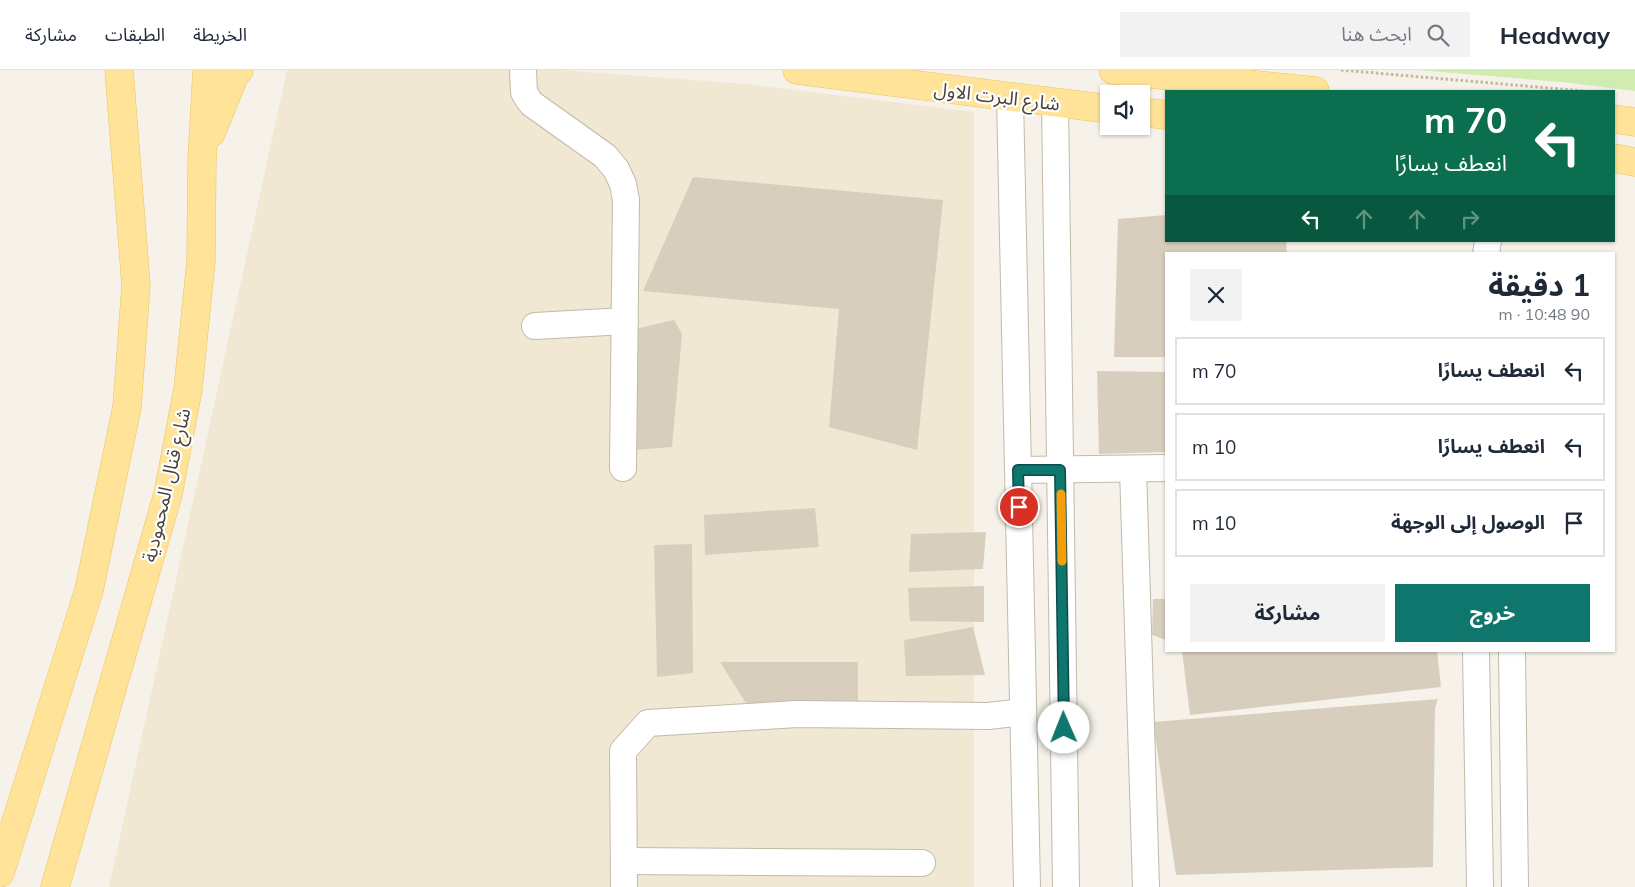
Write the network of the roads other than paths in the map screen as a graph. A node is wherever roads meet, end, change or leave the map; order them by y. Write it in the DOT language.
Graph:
graph roads {
  1 [pos="119,70"];
  2 [pos="207,70"];
  3 [pos="239,70"];
  4 [pos="523,70"];
  5 [pos="797,70"];
  6 [pos="1113,70"];
  7 [pos="1146,72"];
  8 [pos="860,74"];
  9 [pos="1306,90"];
  10 [pos="1010,98"];
  11 [pos="1055,103"];
  12 [pos="1100,108"];
  13 [pos="1150,113"];
  14 [pos="1165,115"];
  15 [pos="1615,118"];
  16 [pos="1635,122"];
  17 [pos="1615,158"];
  18 [pos="202,161"];
  19 [pos="1635,162"];
  20 [pos="625,321"];
  21 [pos="535,326"];
  22 [pos="623,468"];
  23 [pos="1165,468"];
  24 [pos="1133,469"];
  25 [pos="1018,470"];
  26 [pos="1060,470"];
  27 [pos="1476,652"];
  28 [pos="1512,652"];
  29 [pos="1023,712"];
  30 [pos="624,861"];
  31 [pos="922,863"];
  32 [pos="0,873"];
  33 [pos="55,887"];
  34 [pos="624,887"];
  35 [pos="1027,887"];
  36 [pos="1066,887"];
  37 [pos="1146,887"];
  38 [pos="1480,887"];
  39 [pos="1515,887"];
  1 -- 32 [label="main road"];
  2 -- 18 [label="main road, شارع قنال المحمودية"];
  3 -- 18 [label="main road"];
  4 -- 20 [label="street"];
  5 -- 8 [label="main road, شارع البرت الاول"];
  6 -- 7 [label="main road"];
  7 -- 9 [label="main road"];
  8 -- 10 [label="main road, شارع البرت الاول"];
  10 -- 11 [label="main road, شارع البرت الاول"];
  10 -- 25 [label="street"];
  11 -- 12 [label="main road, شارع البرت الاول"];
  11 -- 26 [label="street"];
  13 -- 14 [label="main road"];
  15 -- 16 [label="main road"];
  17 -- 19 [label="main road"];
  18 -- 33 [label="main road, شارع قنال المحمودية"];
  20 -- 21 [label="street"];
  20 -- 22 [label="street"];
  23 -- 24 [label="street"];
  24 -- 26 [label="street"];
  24 -- 37 [label="street"];
  25 -- 26 [label="street"];
  25 -- 29 [label="street"];
  26 -- 36 [label="street"];
  27 -- 38 [label="street"];
  28 -- 39 [label="street"];
  29 -- 30 [label="street"];
  29 -- 35 [label="street"];
  30 -- 31 [label="street"];
  30 -- 34 [label="street"];
}
